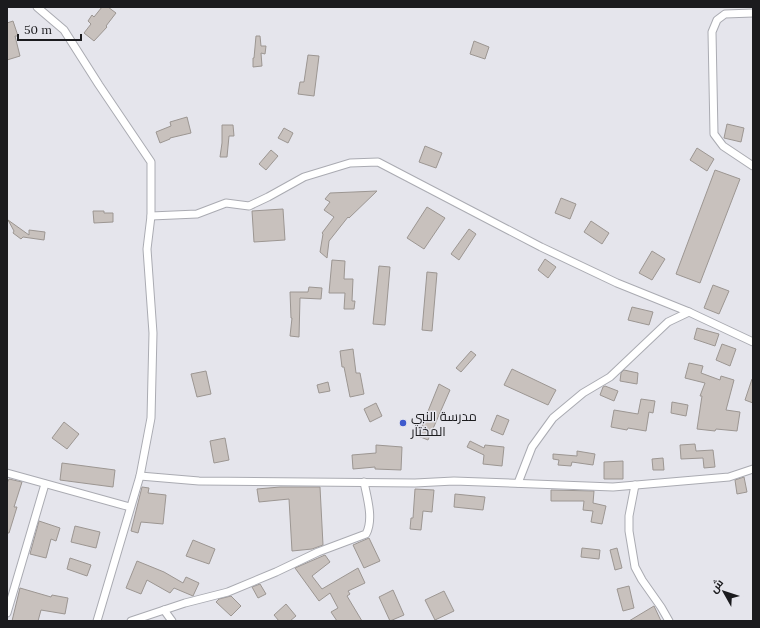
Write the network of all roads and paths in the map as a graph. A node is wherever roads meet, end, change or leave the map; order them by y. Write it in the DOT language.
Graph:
graph roads {
  1 [pos="38,7"];
  2 [pos="753,13"];
  3 [pos="753,166"];
  4 [pos="151,216"];
  5 [pos="689,312"];
  6 [pos="753,342"];
  7 [pos="753,469"];
  8 [pos="7,473"];
  9 [pos="140,476"];
  10 [pos="364,482"];
  11 [pos="518,483"];
  12 [pos="45,484"];
  13 [pos="635,485"];
  14 [pos="130,507"];
  15 [pos="164,610"];
  16 [pos="7,613"];
  17 [pos="97,621"];
  18 [pos="131,621"];
  19 [pos="172,621"];
  20 [pos="669,621"];
  1 -- 4 [label="street"];
  2 -- 3 [label="street"];
  4 -- 5 [label="street"];
  4 -- 9 [label="street"];
  5 -- 6 [label="street"];
  5 -- 11 [label="street"];
  7 -- 13 [label="street"];
  8 -- 12 [label="street"];
  9 -- 10 [label="street"];
  9 -- 14 [label="street"];
  10 -- 11 [label="street"];
  10 -- 15 [label="street"];
  11 -- 13 [label="street"];
  12 -- 14 [label="street"];
  12 -- 16 [label="street"];
  13 -- 20 [label="street"];
  14 -- 17 [label="street"];
  15 -- 18 [label="street"];
  15 -- 19 [label="street"];
}
